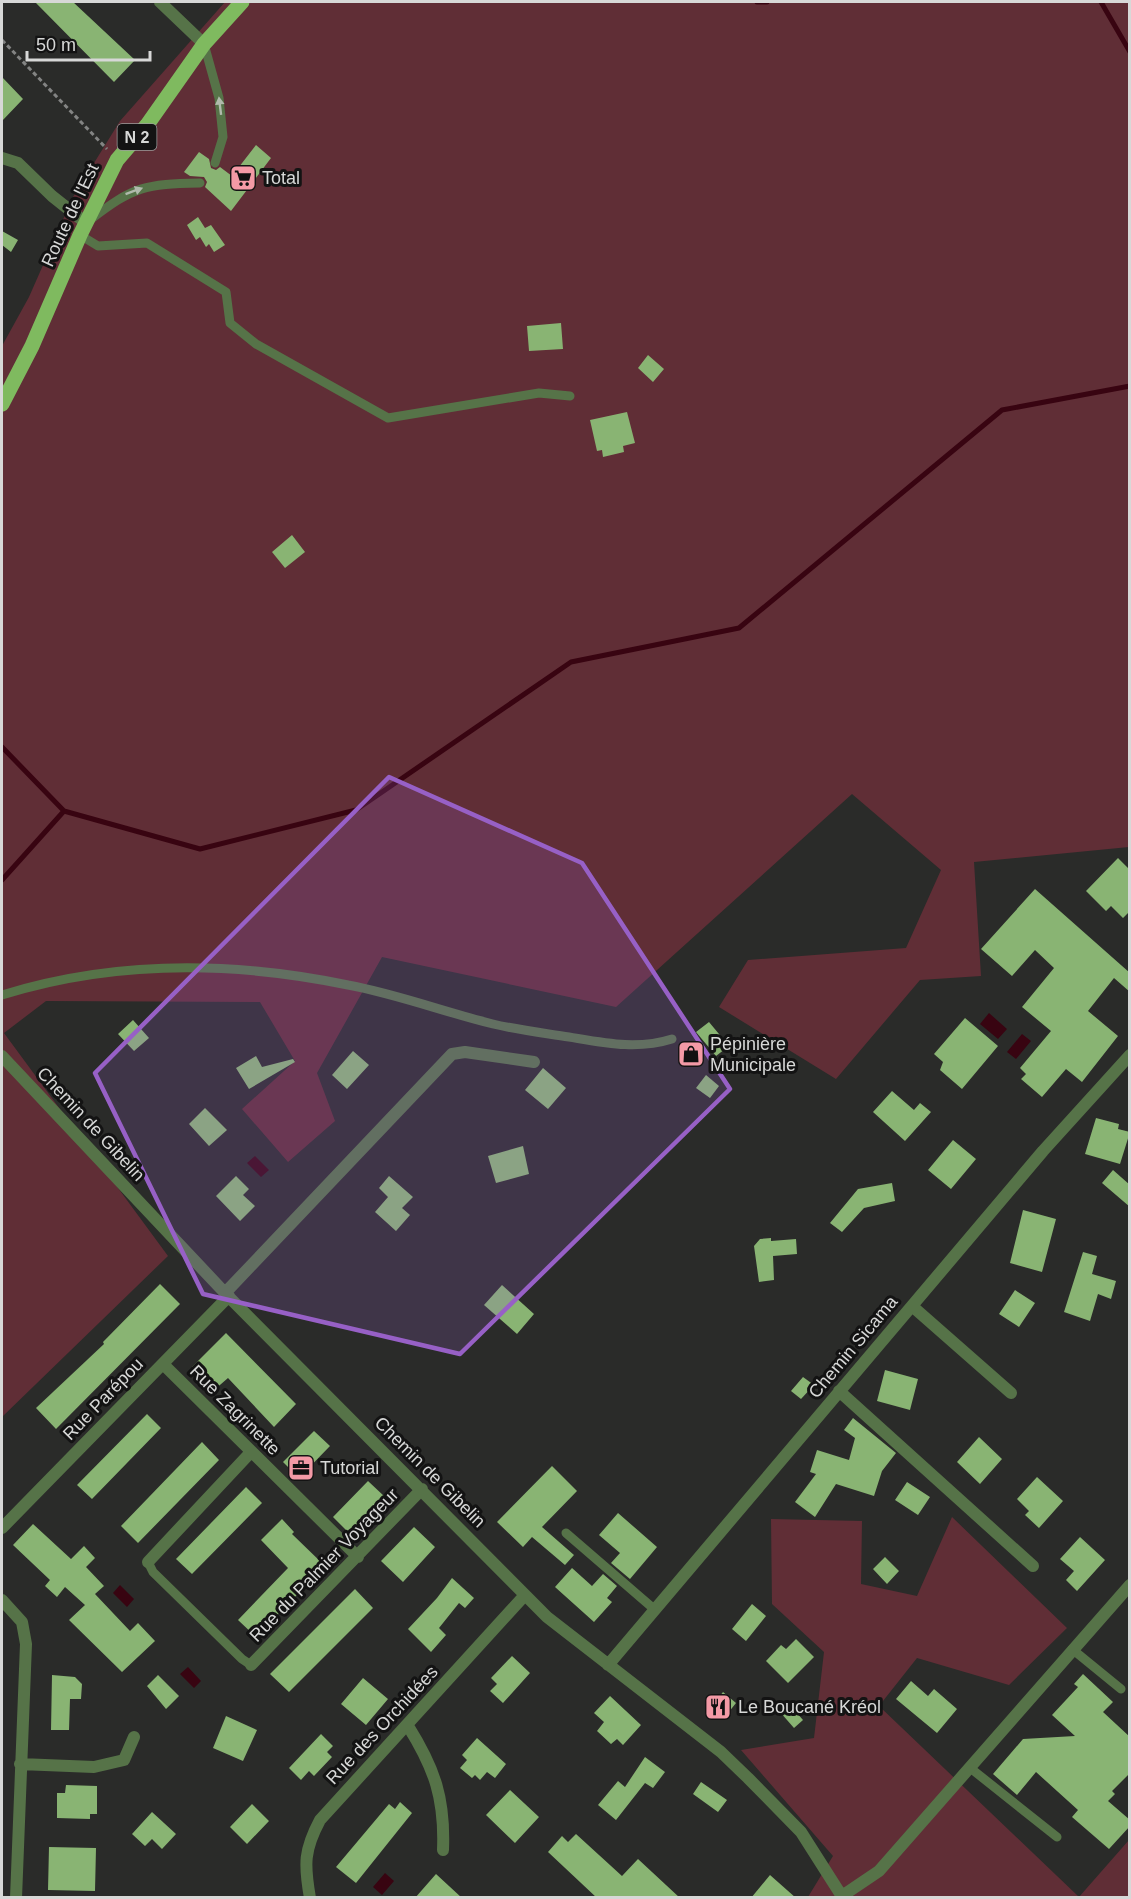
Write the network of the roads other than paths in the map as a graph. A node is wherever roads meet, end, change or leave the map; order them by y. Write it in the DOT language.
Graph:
graph roads {
  1 [pos="160,2"];
  2 [pos="242,2"];
  3 [pos="204,44"];
  4 [pos="2,158"];
  5 [pos="214,163"];
  6 [pos="200,183"];
  7 [pos="83,229"];
  8 [pos="570,396"];
  9 [pos="2,404"];
  10 [pos="2,995"];
  11 [pos="672,1039"];
  12 [pos="1130,1055"];
  13 [pos="2,1056"];
  14 [pos="534,1062"];
  15 [pos="227,1294"];
  16 [pos="912,1306"];
  17 [pos="162,1364"];
  18 [pos="839,1391"];
  19 [pos="1011,1393"];
  20 [pos="251,1452"];
  21 [pos="422,1489"];
  22 [pos="2,1528"];
  23 [pos="566,1533"];
  24 [pos="358,1557"];
  25 [pos="148,1562"];
  26 [pos="1033,1566"];
  27 [pos="1130,1585"];
  28 [pos="525,1595"];
  29 [pos="2,1600"];
  30 [pos="654,1609"];
  31 [pos="1072,1649"];
  32 [pos="251,1665"];
  33 [pos="608,1665"];
  34 [pos="1121,1689"];
  35 [pos="408,1726"];
  36 [pos="134,1737"];
  37 [pos="20,1764"];
  38 [pos="969,1767"];
  39 [pos="1057,1837"];
  40 [pos="444,1850"];
  41 [pos="843,1897"];
  42 [pos="16,1898"];
  43 [pos="310,1898"];
  1 -- 3 [label="street"];
  2 -- 3 [label="main road, Route de l'Est / N 2"];
  5 -- 3 [label="lane, one-way"];
  3 -- 7 [label="main road, Route de l'Est / N 2"];
  4 -- 7 [label="street"];
  7 -- 6 [label="lane, one-way"];
  7 -- 8 [label="lane"];
  7 -- 9 [label="main road, Route de l'Est / N 2"];
  10 -- 11 [label="lane"];
  12 -- 16 [label="street, Chemin Sicama"];
  13 -- 15 [label="street, Chemin de Gibelin"];
  14 -- 15 [label="street, Rue Parépou"];
  15 -- 17 [label="street, Rue Parépou"];
  15 -- 21 [label="street, Chemin de Gibelin"];
  16 -- 18 [label="street, Chemin Sicama"];
  16 -- 19 [label="street"];
  17 -- 20 [label="street, Rue Zagrinette"];
  17 -- 22 [label="street, Rue Parépou"];
  18 -- 26 [label="street"];
  18 -- 30 [label="street, Chemin Sicama"];
  20 -- 24 [label="street, Rue Zagrinette"];
  20 -- 25 [label="street"];
  21 -- 24 [label="street, Rue du Palmier Voyageur"];
  21 -- 28 [label="street, Chemin de Gibelin"];
  23 -- 30 [label="lane"];
  24 -- 32 [label="street, Rue du Palmier Voyageur"];
  25 -- 32 [label="lane"];
  27 -- 31 [label="street"];
  28 -- 33 [label="street, Chemin de Gibelin"];
  28 -- 35 [label="street, Rue des Orchidées"];
  29 -- 37 [label="street"];
  30 -- 33 [label="street, Chemin Sicama"];
  31 -- 34 [label="lane"];
  31 -- 38 [label="street"];
  33 -- 41 [label="street, Chemin de Gibelin"];
  35 -- 40 [label="street"];
  35 -- 43 [label="street, Rue des Orchidées"];
  36 -- 37 [label="street"];
  37 -- 42 [label="street"];
  38 -- 39 [label="lane"];
  38 -- 41 [label="street"];
}
